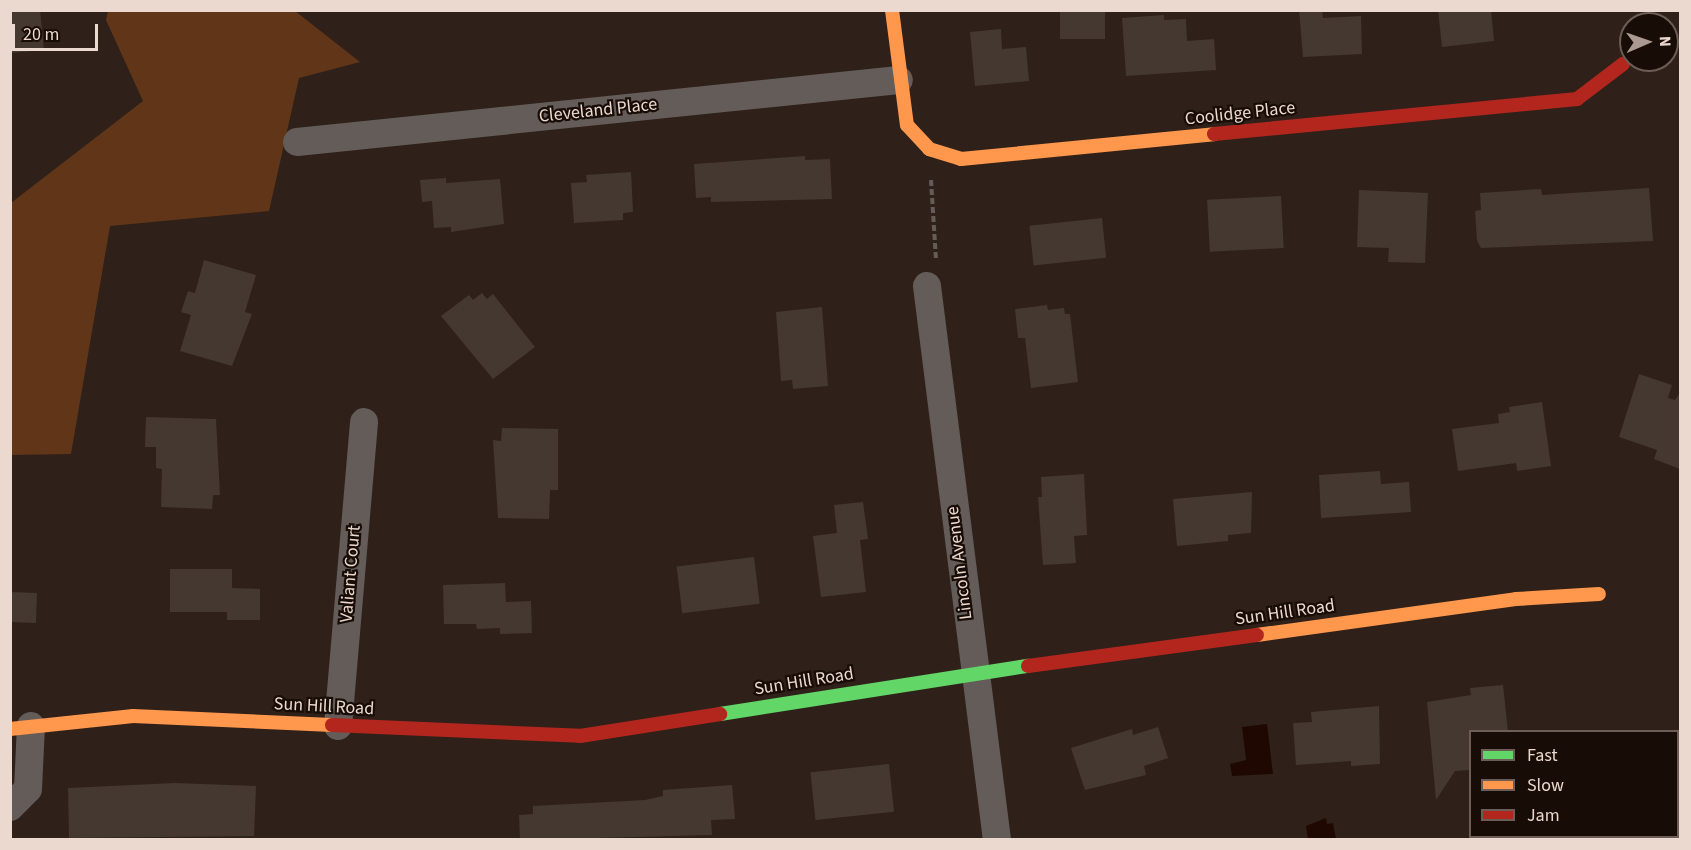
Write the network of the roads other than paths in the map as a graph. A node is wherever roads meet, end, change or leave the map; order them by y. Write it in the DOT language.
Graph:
graph roads {
  1 [pos="892,10"];
  2 [pos="1619,67"];
  3 [pos="899,80"];
  4 [pos="297,142"];
  5 [pos="927,286"];
  6 [pos="364,422"];
  7 [pos="1599,594"];
  8 [pos="973,674"];
  9 [pos="338,726"];
  10 [pos="21,728"];
  11 [pos="10,807"];
  12 [pos="998,840"];
  1 -- 3 [label="street"];
  2 -- 3 [label="street, Coolidge Place"];
  3 -- 4 [label="street, Cleveland Place"];
  5 -- 8 [label="street, Lincoln Avenue"];
  6 -- 9 [label="street, Valiant Court"];
  7 -- 8 [label="street, Sun Hill Road"];
  8 -- 9 [label="street, Sun Hill Road"];
  8 -- 12 [label="street, Lincoln Avenue"];
  9 -- 10 [label="street, Sun Hill Road"];
  10 -- 11 [label="street"];
}
